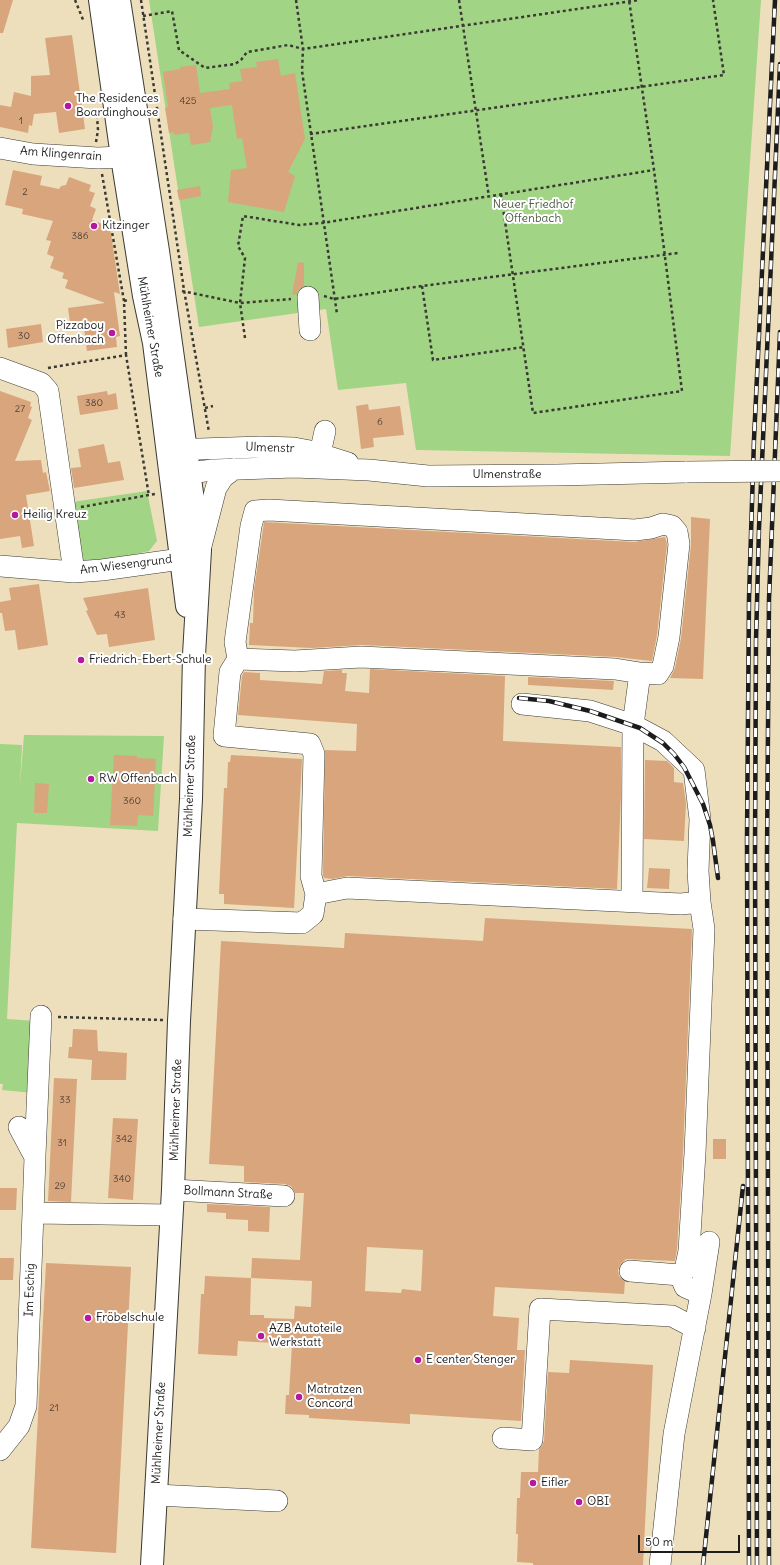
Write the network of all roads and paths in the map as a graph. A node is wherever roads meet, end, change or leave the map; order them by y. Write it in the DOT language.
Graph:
graph roads {
  1 [pos="100,0"];
  2 [pos="119,0"];
  3 [pos="296,0"];
  4 [pos="460,0"];
  5 [pos="639,0"];
  6 [pos="713,0"];
  7 [pos="629,1"];
  8 [pos="143,16"];
  9 [pos="463,26"];
  10 [pos="303,50"];
  11 [pos="642,88"];
  12 [pos="476,111"];
  13 [pos="310,134"];
  14 [pos="0,148"];
  15 [pos="122,157"];
  16 [pos="654,170"];
  17 [pos="501,194"];
  18 [pos="489,196"];
  19 [pos="322,223"];
  20 [pos="678,253"];
  21 [pos="665,255"];
  22 [pos="513,274"];
  23 [pos="422,286"];
  24 [pos="308,297"];
  25 [pos="334,299"];
  26 [pos="240,303"];
  27 [pos="336,314"];
  28 [pos="310,330"];
  29 [pos="245,338"];
  30 [pos="524,347"];
  31 [pos="0,368"];
  32 [pos="44,368"];
  33 [pos="213,406"];
  34 [pos="205,408"];
  35 [pos="325,431"];
  36 [pos="177,450"];
  37 [pos="320,454"];
  38 [pos="294,467"];
  39 [pos="234,469"];
  40 [pos="369,470"];
  41 [pos="780,471"];
  42 [pos="180,474"];
  43 [pos="149,496"];
  44 [pos="191,554"];
  45 [pos="0,566"];
  46 [pos="74,572"];
  47 [pos="238,659"];
  48 [pos="640,673"];
  49 [pos="522,704"];
  50 [pos="633,725"];
  51 [pos="316,894"];
  52 [pos="632,902"];
  53 [pos="700,902"];
  54 [pos="184,919"];
  55 [pos="41,1016"];
  56 [pos="179,1021"];
  57 [pos="19,1127"];
  58 [pos="35,1157"];
  59 [pos="173,1190"];
  60 [pos="284,1196"];
  61 [pos="34,1213"];
  62 [pos="171,1215"];
  63 [pos="709,1242"];
  64 [pos="630,1271"];
  65 [pos="680,1275"];
  66 [pos="701,1294"];
  67 [pos="695,1328"];
  68 [pos="504,1438"];
  69 [pos="0,1450"];
  70 [pos="156,1495"];
  71 [pos="276,1501"];
  72 [pos="152,1565"];
  73 [pos="660,1565"];
  1 -- 15 [label="main road, Mühlheimer Straße"];
  2 -- 36 [label="main road, Mühlheimer Straße"];
  3 -- 10 [label="path"];
  4 -- 9 [label="path"];
  5 -- 7 [label="path"];
  6 -- 11 [label="path"];
  7 -- 9 [label="path"];
  7 -- 11 [label="path"];
  8 -- 10 [label="path"];
  9 -- 10 [label="path"];
  9 -- 12 [label="path"];
  10 -- 13 [label="path"];
  11 -- 12 [label="path"];
  11 -- 16 [label="path"];
  12 -- 13 [label="path"];
  12 -- 18 [label="path"];
  13 -- 19 [label="path"];
  14 -- 15 [label="street, Am Klingenrain"];
  15 -- 36 [label="main road, Mühlheimer Straße"];
  16 -- 17 [label="path"];
  16 -- 21 [label="path"];
  17 -- 18 [label="path"];
  17 -- 22 [label="path"];
  18 -- 19 [label="path"];
  19 -- 25 [label="path"];
  19 -- 26 [label="path"];
  20 -- 21 [label="path"];
  21 -- 22 [label="path"];
  21 -- 30 [label="path"];
  22 -- 23 [label="path"];
  22 -- 30 [label="path"];
  23 -- 25 [label="path"];
  23 -- 30 [label="path"];
  24 -- 25 [label="path"];
  24 -- 26 [label="path"];
  24 -- 28 [label="street"];
  25 -- 27 [label="path"];
  26 -- 29 [label="path"];
  31 -- 46 [label="street"];
  32 -- 43 [label="path"];
  33 -- 34 [label="path"];
  35 -- 37 [label="street"];
  36 -- 37 [label="street, Ulmenstr"];
  36 -- 42 [label="main road, Mühlheimer Straße"];
  37 -- 38 [label="street"];
  37 -- 40 [label="street, Ulmenstr"];
  38 -- 39 [label="street, Ulmenstraße"];
  38 -- 40 [label="street, Ulmenstraße"];
  39 -- 42 [label="street, Ulmenstraße"];
  39 -- 44 [label="street"];
  40 -- 41 [label="street, Ulmenstraße, bridge"];
  42 -- 44 [label="main road, Mühlheimer Straße"];
  44 -- 46 [label="street, Am Wiesengrund"];
  44 -- 54 [label="main road, Mühlheimer Straße"];
  45 -- 46 [label="street, Am Wiesengrund"];
  47 -- 48 [label="street"];
  47 -- 48 [label="street"];
  47 -- 51 [label="street"];
  48 -- 50 [label="street"];
  49 -- 50 [label="street"];
  50 -- 52 [label="street"];
  50 -- 53 [label="street"];
  51 -- 52 [label="street"];
  51 -- 54 [label="street"];
  52 -- 53 [label="street"];
  53 -- 65 [label="street"];
  54 -- 56 [label="main road, Mühlheimer Straße"];
  55 -- 56 [label="path"];
  55 -- 58 [label="street"];
  56 -- 59 [label="main road, Mühlheimer Straße"];
  57 -- 58 [label="street, Im Eschig"];
  58 -- 61 [label="street, Im Eschig"];
  59 -- 60 [label="street, Bollmann Straße"];
  59 -- 62 [label="main road, Mühlheimer Straße"];
  61 -- 62 [label="street"];
  61 -- 69 [label="street, Im Eschig"];
  62 -- 70 [label="main road, Mühlheimer Straße"];
  63 -- 66 [label="street"];
  64 -- 65 [label="street"];
  65 -- 66 [label="street"];
  66 -- 67 [label="street"];
  67 -- 68 [label="street"];
  67 -- 73 [label="street"];
  70 -- 71 [label="street"];
  70 -- 72 [label="main road, Mühlheimer Straße"];
}
